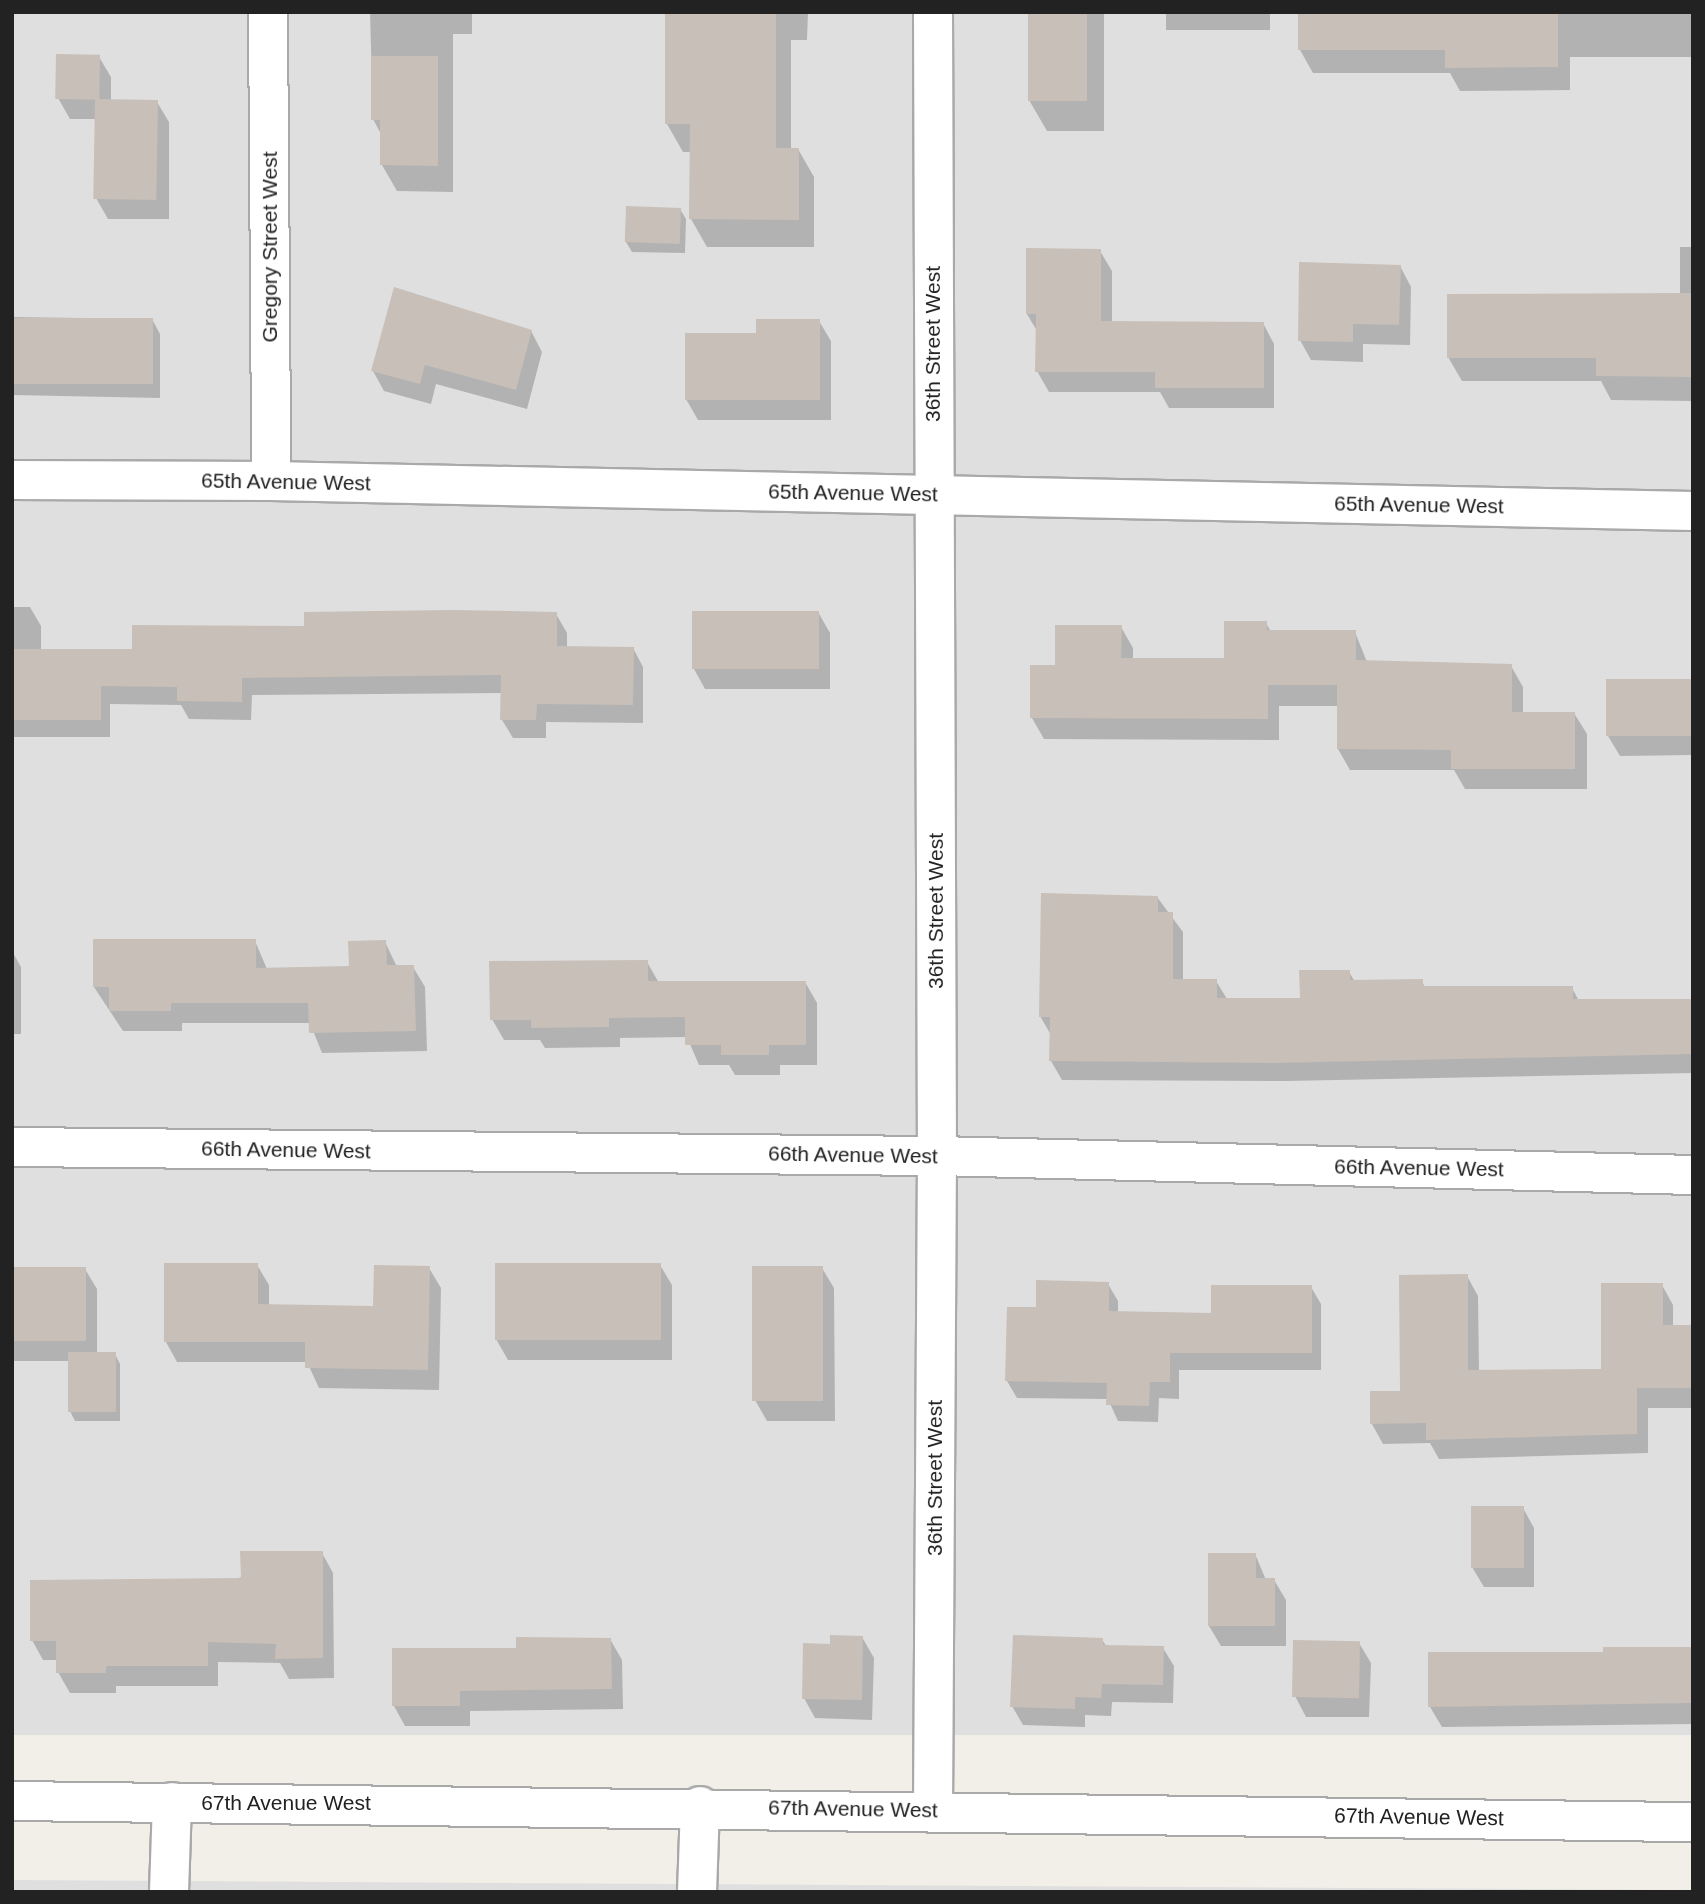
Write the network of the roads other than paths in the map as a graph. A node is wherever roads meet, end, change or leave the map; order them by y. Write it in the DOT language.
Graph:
graph roads {
  1 [pos="268,12"];
  2 [pos="933,12"];
  3 [pos="12,480"];
  4 [pos="271,481"];
  5 [pos="933,495"];
  6 [pos="1693,511"];
  7 [pos="12,1147"];
  8 [pos="937,1156"];
  9 [pos="1693,1175"];
  10 [pos="12,1801"];
  11 [pos="172,1802"];
  12 [pos="700,1806"];
  13 [pos="933,1810"];
  14 [pos="1693,1822"];
  15 [pos="169,1892"];
  16 [pos="697,1892"];
  1 -- 4 [label="street, Gregory Street West"];
  2 -- 5 [label="street, 36th Street West"];
  3 -- 4 [label="street, 65th Avenue West"];
  4 -- 5 [label="street, 65th Avenue West"];
  5 -- 6 [label="street, 65th Avenue West"];
  5 -- 8 [label="street, 36th Street West"];
  7 -- 8 [label="street, 66th Avenue West"];
  8 -- 9 [label="street, 66th Avenue West"];
  8 -- 13 [label="street, 36th Street West"];
  10 -- 11 [label="street, 67th Avenue West"];
  11 -- 12 [label="street, 67th Avenue West"];
  11 -- 15 [label="street"];
  12 -- 13 [label="street, 67th Avenue West"];
  12 -- 16 [label="street"];
  13 -- 14 [label="street, 67th Avenue West"];
}
